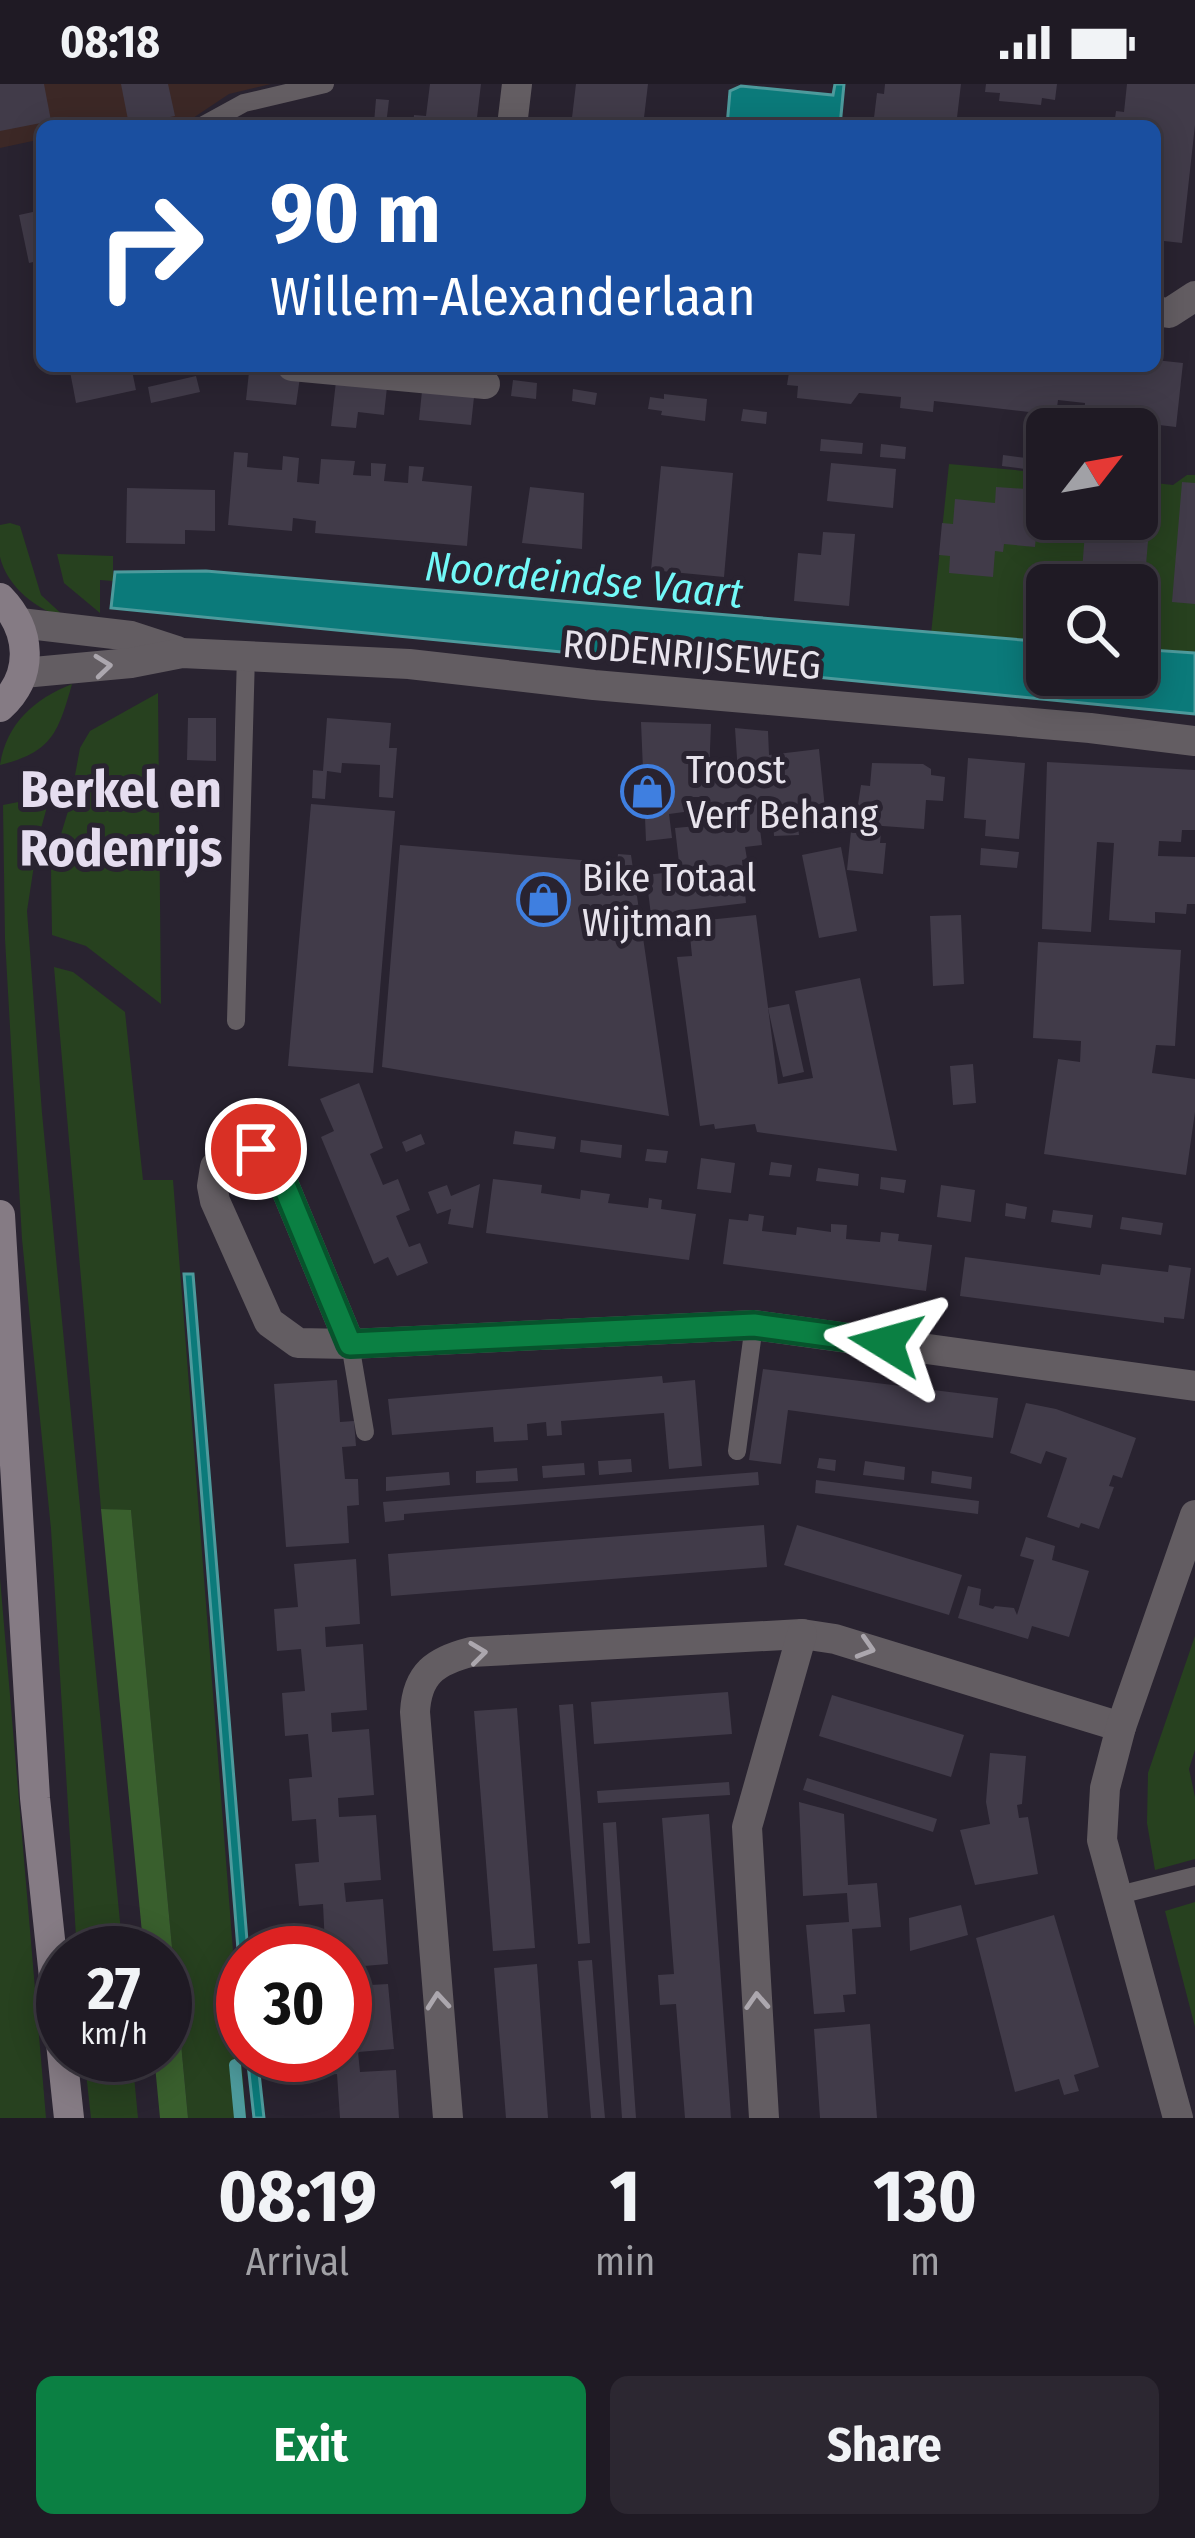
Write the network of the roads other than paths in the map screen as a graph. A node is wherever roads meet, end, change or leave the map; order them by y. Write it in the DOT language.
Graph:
graph roads {
  1 [pos="325,84"];
  2 [pos="517,84"];
  3 [pos="213,120"];
  4 [pos="513,120"];
  5 [pos="1195,296"];
  6 [pos="1161,312"];
  7 [pos="394,372"];
  8 [pos="485,384"];
  9 [pos="5,603"];
  10 [pos="182,653"];
  11 [pos="246,655"];
  12 [pos="23,673"];
  13 [pos="0,707"];
  14 [pos="1195,741"];
  15 [pos="236,1022"];
  16 [pos="0,1215"];
  17 [pos="754,1325"];
  18 [pos="350,1344"];
  19 [pos="1195,1386"];
  20 [pos="365,1432"];
  21 [pos="737,1450"];
  22 [pos="1195,1515"];
  23 [pos="802,1634"];
  24 [pos="1121,1726"];
  25 [pos="1195,1876"];
  26 [pos="1115,1895"];
  27 [pos="69,2118"];
  28 [pos="448,2118"];
  29 [pos="764,2118"];
  30 [pos="1178,2118"];
  1 -- 3 [label="lane"];
  2 -- 4 [label="street"];
  5 -- 6 [label="street"];
  7 -- 8 [label="street"];
  9 -- 10 [label="street, RODENRIJSEWEG"];
  9 -- 12 [label="main road"];
  10 -- 11 [label="street, RODENRIJSEWEG"];
  12 -- 10 [label="street, RODENRIJSEWEG, one-way"];
  11 -- 14 [label="street, RODENRIJSEWEG"];
  11 -- 15 [label="lane"];
  12 -- 13 [label="main road"];
  16 -- 27 [label="main road"];
  17 -- 18 [label="street"];
  17 -- 19 [label="street"];
  17 -- 21 [label="lane"];
  18 -- 18 [label="street"];
  18 -- 20 [label="lane"];
  22 -- 24 [label="street"];
  23 -- 24 [label="street, one-way"];
  28 -- 23 [label="street, one-way"];
  29 -- 23 [label="street, one-way"];
  24 -- 26 [label="street"];
  25 -- 26 [label="lane"];
  26 -- 30 [label="street"];
}
